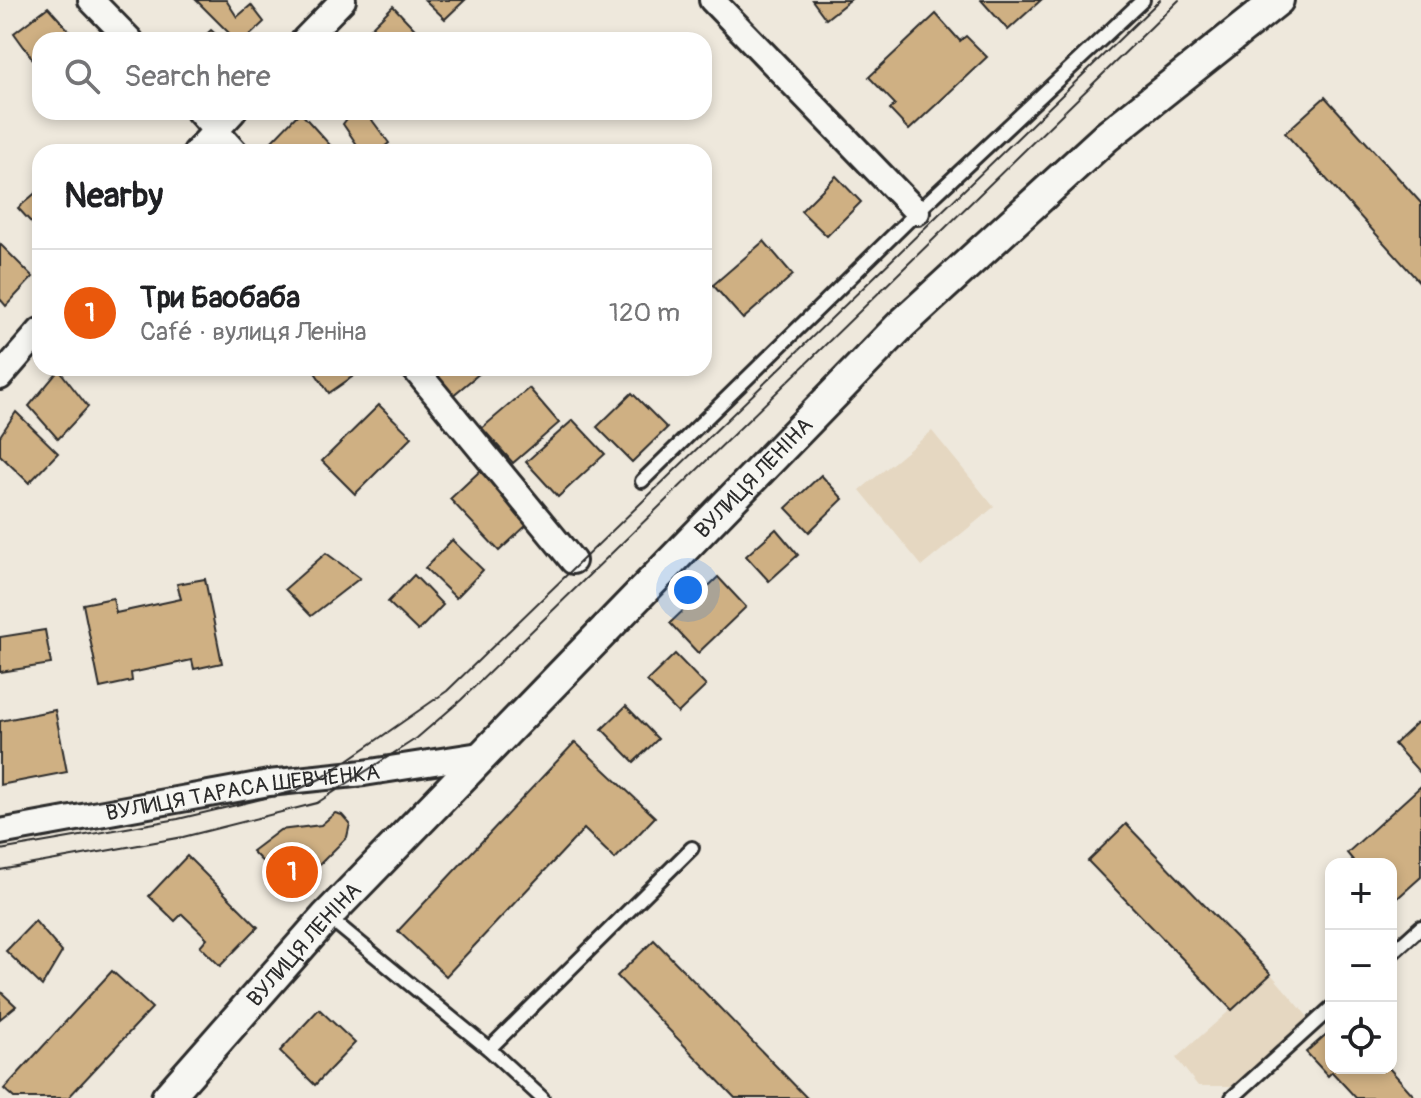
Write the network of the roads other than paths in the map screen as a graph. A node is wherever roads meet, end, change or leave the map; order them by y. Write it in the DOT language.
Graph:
graph roads {
  1 [pos="91,0"];
  2 [pos="343,0"];
  3 [pos="712,0"];
  4 [pos="1143,0"];
  5 [pos="1278,0"];
  6 [pos="122,32"];
  7 [pos="312,32"];
  8 [pos="215,120"];
  9 [pos="217,120"];
  10 [pos="201,144"];
  11 [pos="231,144"];
  12 [pos="917,212"];
  13 [pos="32,340"];
  14 [pos="421,376"];
  15 [pos="0,377"];
  16 [pos="642,481"];
  17 [pos="573,561"];
  18 [pos="486,754"];
  19 [pos="0,832"];
  20 [pos="692,848"];
  21 [pos="327,916"];
  22 [pos="1421,927"];
  23 [pos="1397,949"];
  24 [pos="1325,1013"];
  25 [pos="489,1049"];
  26 [pos="167,1098"];
  27 [pos="542,1098"];
  28 [pos="1232,1098"];
  1 -- 6 [label="street"];
  2 -- 7 [label="street"];
  3 -- 12 [label="street"];
  4 -- 12 [label="lane"];
  5 -- 18 [label="street, ВУЛИЦЯ ЛЕНІНА"];
  8 -- 10 [label="street"];
  9 -- 11 [label="street"];
  12 -- 16 [label="lane"];
  13 -- 15 [label="street"];
  14 -- 17 [label="street"];
  18 -- 19 [label="street, ВУЛИЦЯ ТАРАСА ШЕВЧЕНКА"];
  18 -- 21 [label="street, ВУЛИЦЯ ЛЕНІНА"];
  20 -- 25 [label="lane"];
  21 -- 25 [label="lane"];
  21 -- 26 [label="street, ВУЛИЦЯ ЛЕНІНА"];
  22 -- 23 [label="lane"];
  24 -- 28 [label="lane"];
  25 -- 27 [label="lane"];
}
